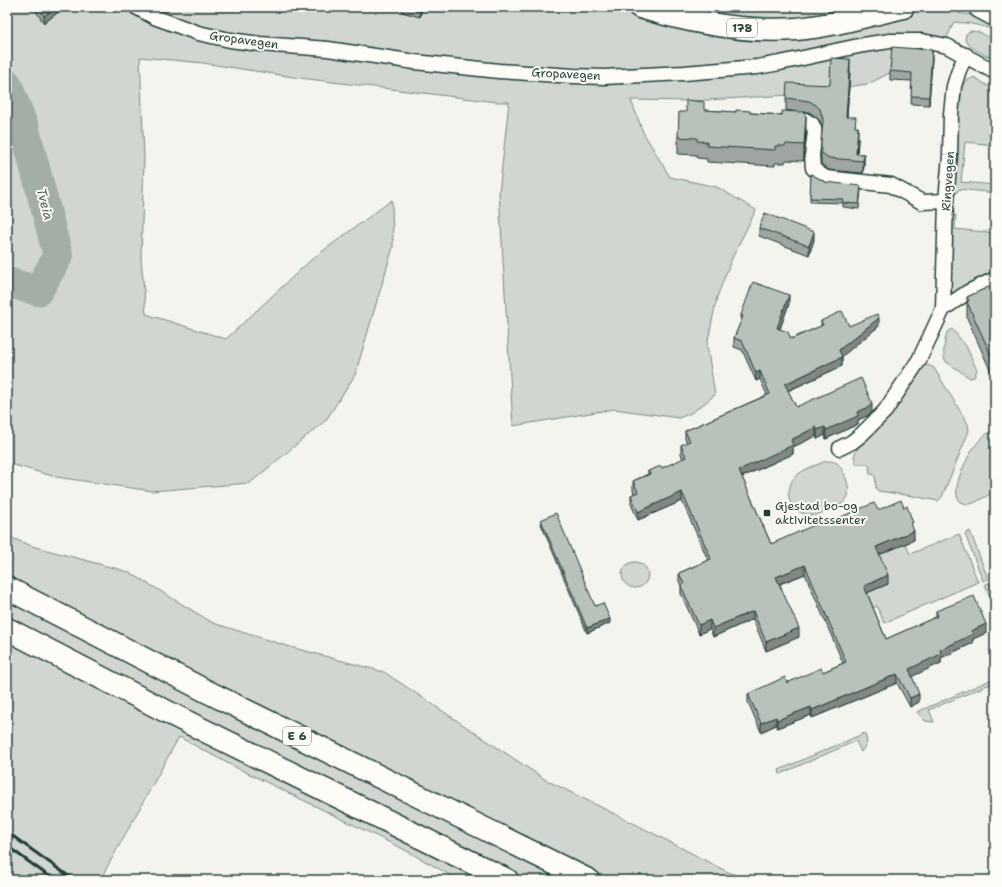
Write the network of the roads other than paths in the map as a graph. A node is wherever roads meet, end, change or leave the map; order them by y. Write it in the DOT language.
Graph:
graph roads {
  1 [pos="136,7"];
  2 [pos="640,7"];
  3 [pos="864,7"];
  4 [pos="903,7"];
  5 [pos="980,7"];
  6 [pos="691,14"];
  7 [pos="995,15"];
  8 [pos="846,20"];
  9 [pos="966,55"];
  10 [pos="995,72"];
  11 [pos="774,119"];
  12 [pos="946,201"];
  13 [pos="995,279"];
  14 [pos="943,309"];
  15 [pos="840,448"];
  16 [pos="7,588"];
  17 [pos="7,630"];
  18 [pos="507,880"];
  19 [pos="588,880"];
  1 -- 9 [label="street, Gropavegen"];
  2 -- 6 [label="main road, 178"];
  3 -- 8 [label="main road, 178"];
  4 -- 8 [label="main road, 178"];
  5 -- 7 [label="main road"];
  6 -- 8 [label="main road, 178"];
  9 -- 10 [label="street, Gropavegen"];
  9 -- 12 [label="street, Ringvegen"];
  11 -- 12 [label="street"];
  12 -- 14 [label="street, Ringvegen"];
  13 -- 14 [label="street"];
  14 -- 15 [label="street, Ringvegen"];
  16 -- 19 [label="main road, E 6"];
  17 -- 18 [label="main road"];
}
